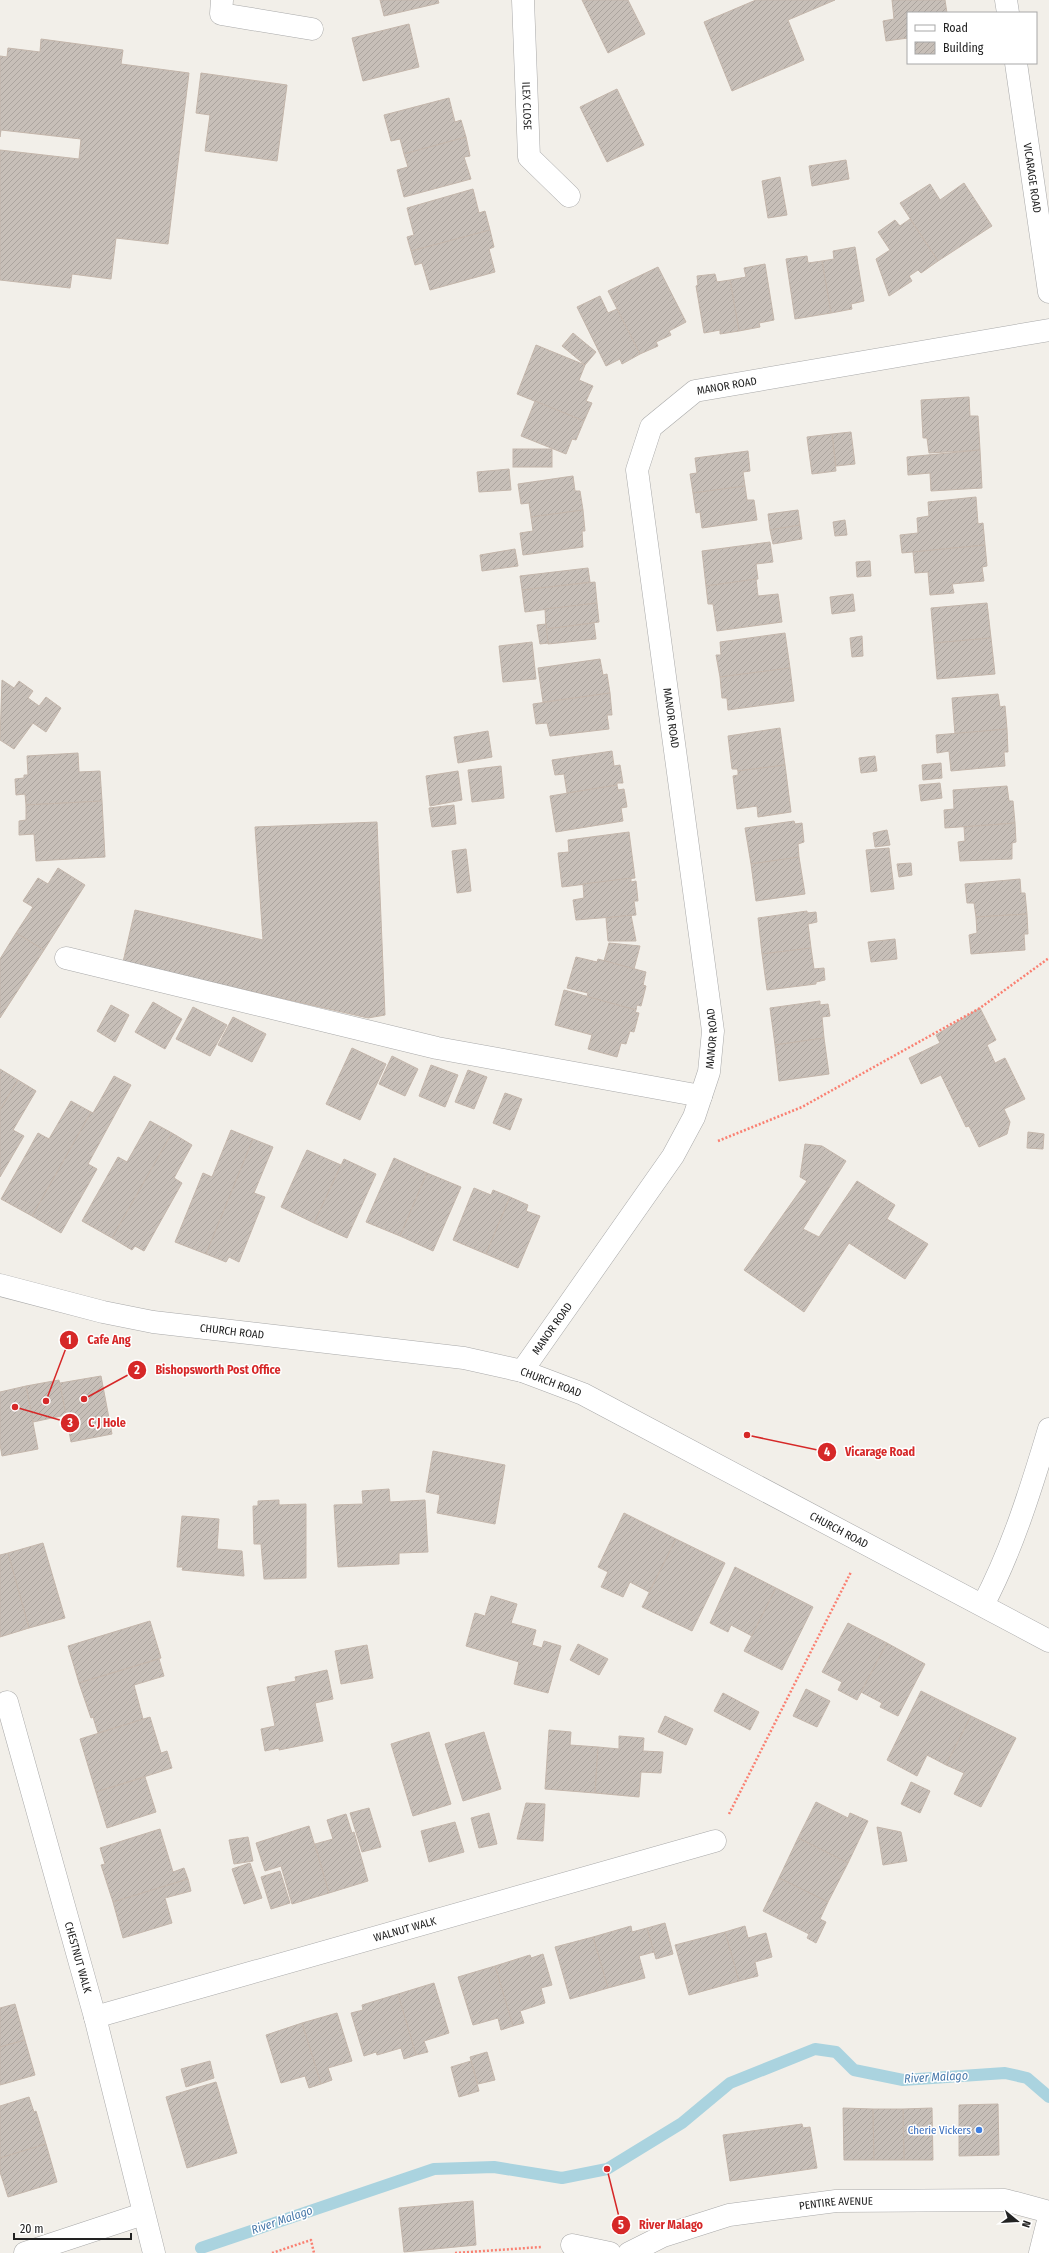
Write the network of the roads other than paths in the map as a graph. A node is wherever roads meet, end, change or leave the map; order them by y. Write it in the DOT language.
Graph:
graph roads {
  1 [pos="222,0"];
  2 [pos="523,0"];
  3 [pos="1006,0"];
  4 [pos="1008,12"];
  5 [pos="312,29"];
  6 [pos="1016,64"];
  7 [pos="569,196"];
  8 [pos="1049,292"];
  9 [pos="1049,330"];
  10 [pos="66,958"];
  11 [pos="701,1096"];
  12 [pos="0,1285"];
  13 [pos="522,1370"];
  14 [pos="1049,1429"];
  15 [pos="983,1606"];
  16 [pos="1049,1641"];
  17 [pos="7,1702"];
  18 [pos="715,1841"];
  19 [pos="95,2017"];
  20 [pos="1049,2212"];
  21 [pos="143,2214"];
  22 [pos="1049,2217"];
  23 [pos="572,2245"];
  24 [pos="25,2253"];
  25 [pos="154,2253"];
  26 [pos="610,2253"];
  27 [pos="629,2253"];
  28 [pos="1040,2253"];
  1 -- 5 [label="street"];
  2 -- 7 [label="street, ILEX CLOSE"];
  3 -- 4 [label="street"];
  6 -- 8 [label="street, VICARAGE ROAD"];
  9 -- 11 [label="street, MANOR ROAD"];
  10 -- 11 [label="street"];
  11 -- 13 [label="street, MANOR ROAD"];
  12 -- 13 [label="street, CHURCH ROAD"];
  13 -- 15 [label="street, CHURCH ROAD"];
  14 -- 15 [label="street"];
  15 -- 16 [label="street, CHURCH ROAD"];
  17 -- 19 [label="street, CHESTNUT WALK"];
  18 -- 19 [label="street, WALNUT WALK"];
  19 -- 21 [label="street, CHESTNUT WALK"];
  20 -- 27 [label="street, PENTIRE AVENUE"];
  21 -- 24 [label="street"];
  21 -- 25 [label="street, CHESTNUT WALK"];
  22 -- 28 [label="street"];
  23 -- 26 [label="street"];
}
